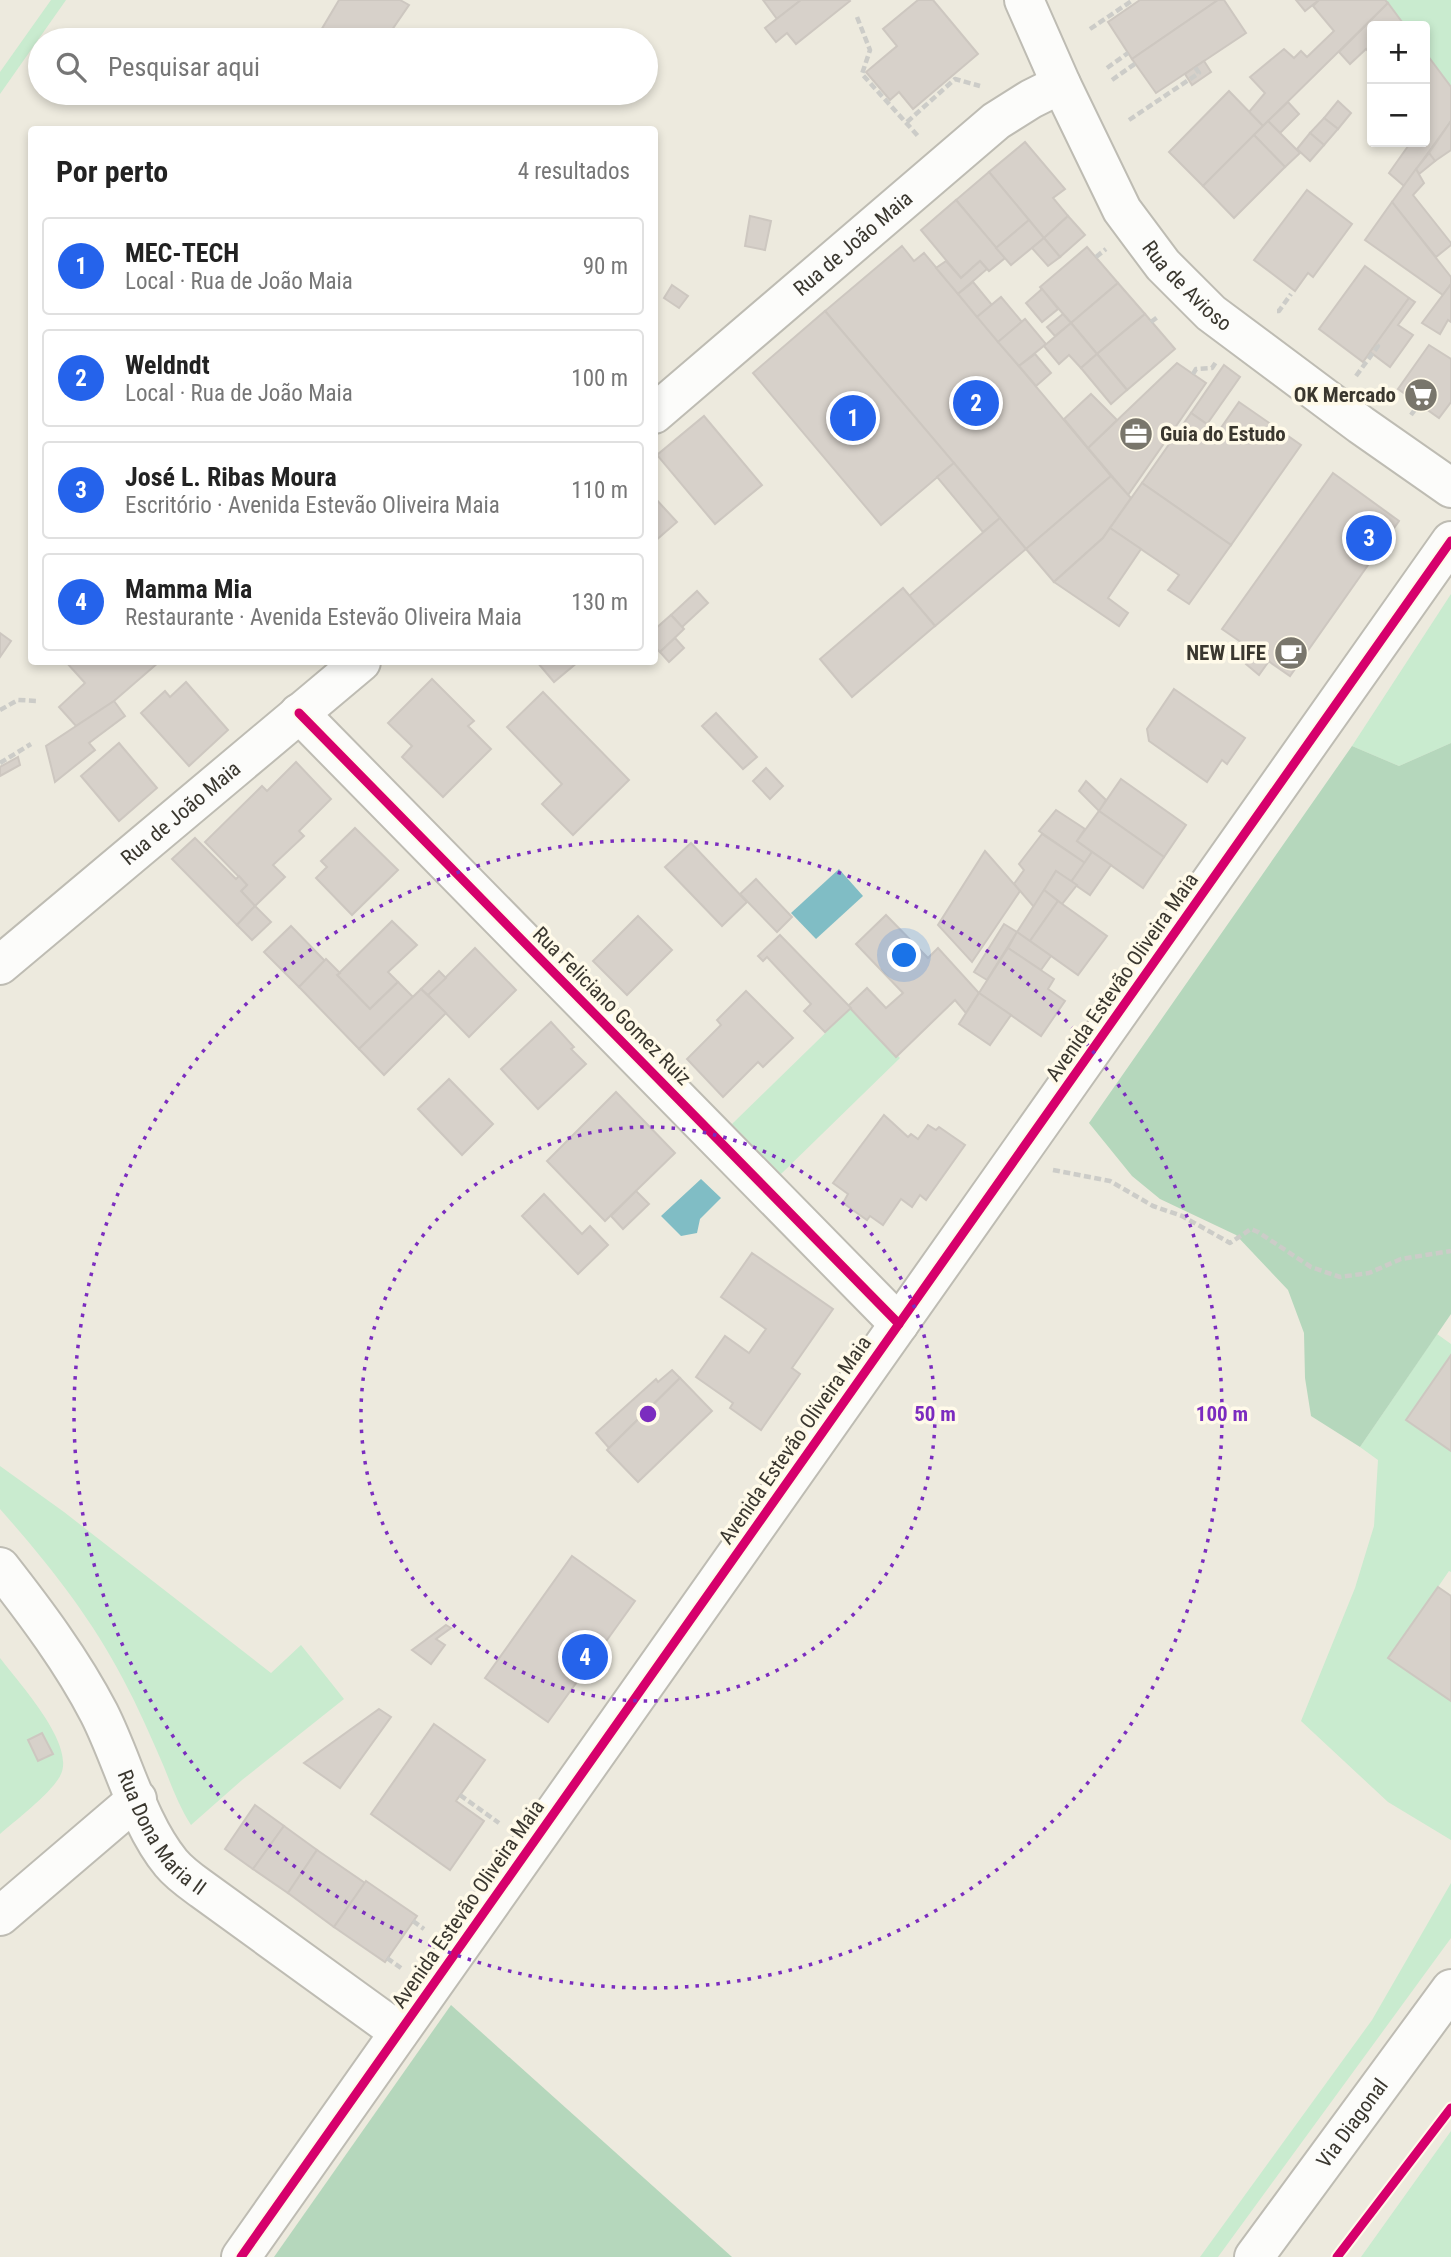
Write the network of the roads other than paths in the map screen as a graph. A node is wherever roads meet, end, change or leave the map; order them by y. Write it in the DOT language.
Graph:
graph roads {
  1 [pos="1024,0"];
  2 [pos="1061,84"];
  3 [pos="658,411"];
  4 [pos="1451,488"];
  5 [pos="1451,541"];
  6 [pos="356,665"];
  7 [pos="299,713"];
  8 [pos="0,965"];
  9 [pos="899,1324"];
  10 [pos="0,1567"];
  11 [pos="137,1799"];
  12 [pos="0,1916"];
  13 [pos="1451,1989"];
  14 [pos="399,2032"];
  15 [pos="241,2257"];
  16 [pos="1254,2257"];
  1 -- 2 [label="street, Rua de Avioso"];
  2 -- 3 [label="street, Rua de João Maia"];
  2 -- 4 [label="street, Rua de Avioso"];
  5 -- 9 [label="street, Avenida Estevão Oliveira Maia"];
  6 -- 7 [label="street, Rua de João Maia"];
  7 -- 8 [label="street, Rua de João Maia"];
  7 -- 9 [label="street, Rua Feliciano Gomez Ruiz"];
  9 -- 14 [label="street, Avenida Estevão Oliveira Maia"];
  10 -- 11 [label="street, Rua Dona Maria II"];
  11 -- 12 [label="street"];
  11 -- 14 [label="street, Rua Dona Maria II"];
  13 -- 16 [label="street, Via Diagonal"];
  14 -- 15 [label="street, Avenida Estevão Oliveira Maia"];
}
